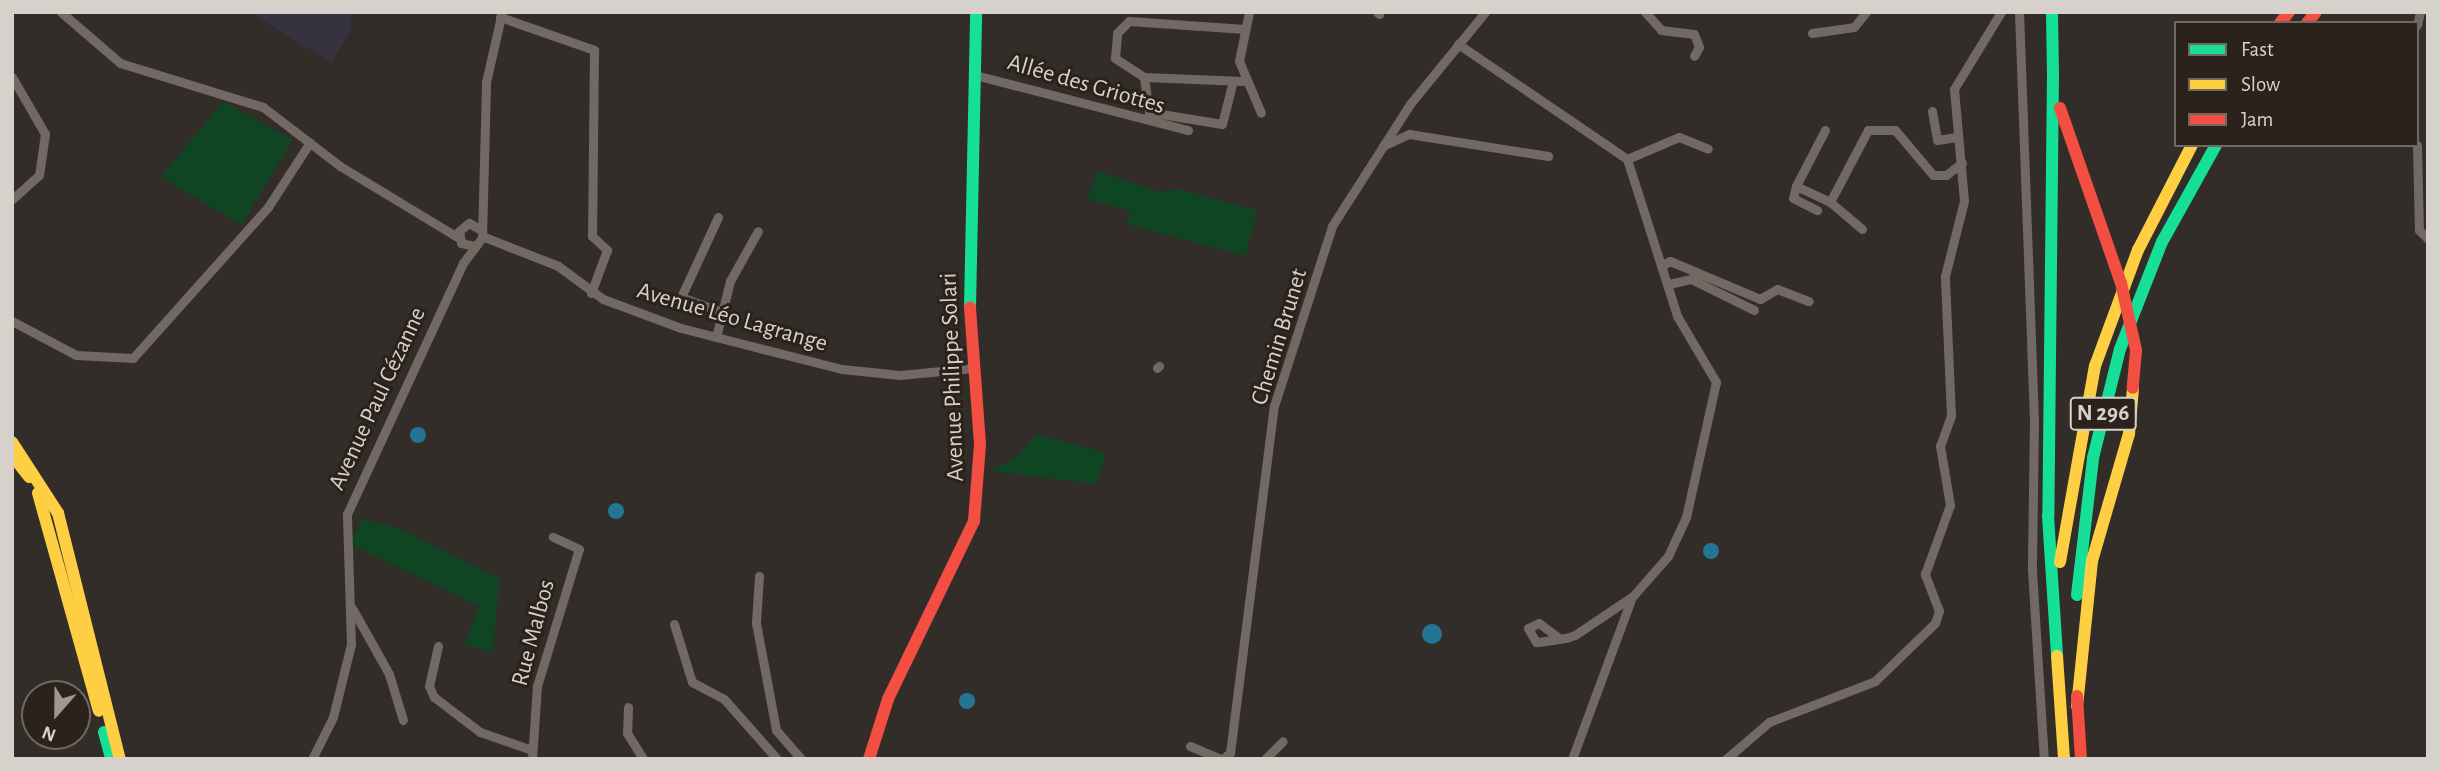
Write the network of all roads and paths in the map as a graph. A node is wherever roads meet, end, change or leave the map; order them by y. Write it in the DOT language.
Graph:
graph roads {
  1 [pos="61,12"];
  2 [pos="976,12"];
  3 [pos="1249,12"];
  4 [pos="1485,12"];
  5 [pos="1646,12"];
  6 [pos="1866,12"];
  7 [pos="2001,12"];
  8 [pos="2020,12"];
  9 [pos="2052,12"];
  10 [pos="501,15"];
  11 [pos="1180,17"];
  12 [pos="1245,29"];
  13 [pos="1812,33"];
  14 [pos="1458,44"];
  15 [pos="1694,56"];
  16 [pos="2053,73"];
  17 [pos="975,75"];
  18 [pos="12,77"];
  19 [pos="1144,77"];
  20 [pos="1233,80"];
  21 [pos="1243,81"];
  22 [pos="1932,111"];
  23 [pos="1261,113"];
  24 [pos="1188,130"];
  25 [pos="1825,130"];
  26 [pos="1955,137"];
  27 [pos="310,142"];
  28 [pos="1382,147"];
  29 [pos="2191,147"];
  30 [pos="2215,147"];
  31 [pos="2417,147"];
  32 [pos="1708,149"];
  33 [pos="1548,156"];
  34 [pos="1627,159"];
  35 [pos="1962,163"];
  36 [pos="1796,186"];
  37 [pos="12,199"];
  38 [pos="1830,202"];
  39 [pos="482,208"];
  40 [pos="1817,210"];
  41 [pos="718,217"];
  42 [pos="436,219"];
  43 [pos="467,224"];
  44 [pos="1861,229"];
  45 [pos="758,232"];
  46 [pos="480,238"];
  47 [pos="2428,240"];
  48 [pos="460,241"];
  49 [pos="463,263"];
  50 [pos="1663,265"];
  51 [pos="1669,284"];
  52 [pos="591,293"];
  53 [pos="1810,301"];
  54 [pos="1754,310"];
  55 [pos="722,312"];
  56 [pos="12,321"];
  57 [pos="716,337"];
  58 [pos="973,368"];
  59 [pos="12,442"];
  60 [pos="12,455"];
  61 [pos="553,537"];
  62 [pos="759,576"];
  63 [pos="1633,596"];
  64 [pos="352,608"];
  65 [pos="674,624"];
  66 [pos="1559,638"];
  67 [pos="438,646"];
  68 [pos="2056,646"];
  69 [pos="2077,706"];
  70 [pos="628,707"];
  71 [pos="402,720"];
  72 [pos="1283,741"];
  73 [pos="1190,746"];
  74 [pos="532,754"];
  75 [pos="111,759"];
  76 [pos="120,759"];
  77 [pos="313,759"];
  78 [pos="643,759"];
  79 [pos="777,759"];
  80 [pos="802,759"];
  81 [pos="869,759"];
  82 [pos="1221,759"];
  83 [pos="1265,759"];
  84 [pos="1572,759"];
  85 [pos="1726,759"];
  86 [pos="2044,759"];
  87 [pos="2064,759"];
  88 [pos="2081,759"];
  1 -- 27 [label="street"];
  2 -- 17 [label="main road, Avenue Philippe Solari"];
  3 -- 12 [label="street"];
  4 -- 14 [label="street, Chemin Brunet"];
  5 -- 15 [label="street"];
  6 -- 13 [label="street"];
  7 -- 26 [label="street"];
  8 -- 86 [label="street"];
  9 -- 16 [label="main road"];
  10 -- 39 [label="street"];
  10 -- 52 [label="street"];
  11 -- 12 [label="street"];
  11 -- 19 [label="street"];
  12 -- 21 [label="street"];
  14 -- 28 [label="street, Chemin Brunet"];
  14 -- 34 [label="street"];
  16 -- 68 [label="main road"];
  16 -- 69 [label="main road"];
  17 -- 24 [label="street, Allée des Griottes"];
  17 -- 58 [label="main road, Avenue Philippe Solari"];
  18 -- 37 [label="street"];
  19 -- 20 [label="street"];
  19 -- 20 [label="street"];
  20 -- 21 [label="street"];
  21 -- 23 [label="street"];
  22 -- 26 [label="street"];
  25 -- 36 [label="street"];
  26 -- 35 [label="street"];
  27 -- 42 [label="street"];
  27 -- 56 [label="street"];
  28 -- 33 [label="street"];
  28 -- 82 [label="street, Chemin Brunet"];
  29 -- 68 [label="main road, N 296"];
  30 -- 69 [label="main road, N 296"];
  31 -- 47 [label="street"];
  32 -- 34 [label="street"];
  34 -- 50 [label="street"];
  35 -- 38 [label="street"];
  35 -- 85 [label="street"];
  36 -- 38 [label="street"];
  36 -- 40 [label="street"];
  38 -- 44 [label="street"];
  39 -- 43 [label="street"];
  39 -- 46 [label="street"];
  41 -- 55 [label="street"];
  42 -- 43 [label="street"];
  42 -- 48 [label="street"];
  43 -- 46 [label="street"];
  43 -- 48 [label="street"];
  45 -- 55 [label="street"];
  46 -- 48 [label="street"];
  46 -- 49 [label="street, Avenue Paul Cézanne"];
  46 -- 52 [label="street, Avenue Léo Lagrange"];
  48 -- 49 [label="street"];
  49 -- 64 [label="street, Avenue Paul Cézanne"];
  50 -- 51 [label="street"];
  50 -- 53 [label="street"];
  51 -- 54 [label="street"];
  51 -- 63 [label="street"];
  52 -- 57 [label="street, Avenue Léo Lagrange"];
  55 -- 57 [label="street"];
  57 -- 58 [label="street, Avenue Léo Lagrange"];
  58 -- 81 [label="main road, Avenue Philippe Solari"];
  59 -- 76 [label="main road"];
  60 -- 75 [label="main road"];
  61 -- 74 [label="street, Rue Malbos"];
  62 -- 80 [label="street"];
  63 -- 66 [label="street"];
  63 -- 84 [label="street"];
  64 -- 71 [label="street"];
  64 -- 77 [label="street, Avenue Paul Cézanne"];
  65 -- 79 [label="street"];
  67 -- 74 [label="street"];
  68 -- 87 [label="main road, N 296"];
  69 -- 88 [label="main road, N 296"];
  70 -- 78 [label="street"];
  72 -- 83 [label="street"];
  73 -- 82 [label="street, Chemin Brunet"];
}
